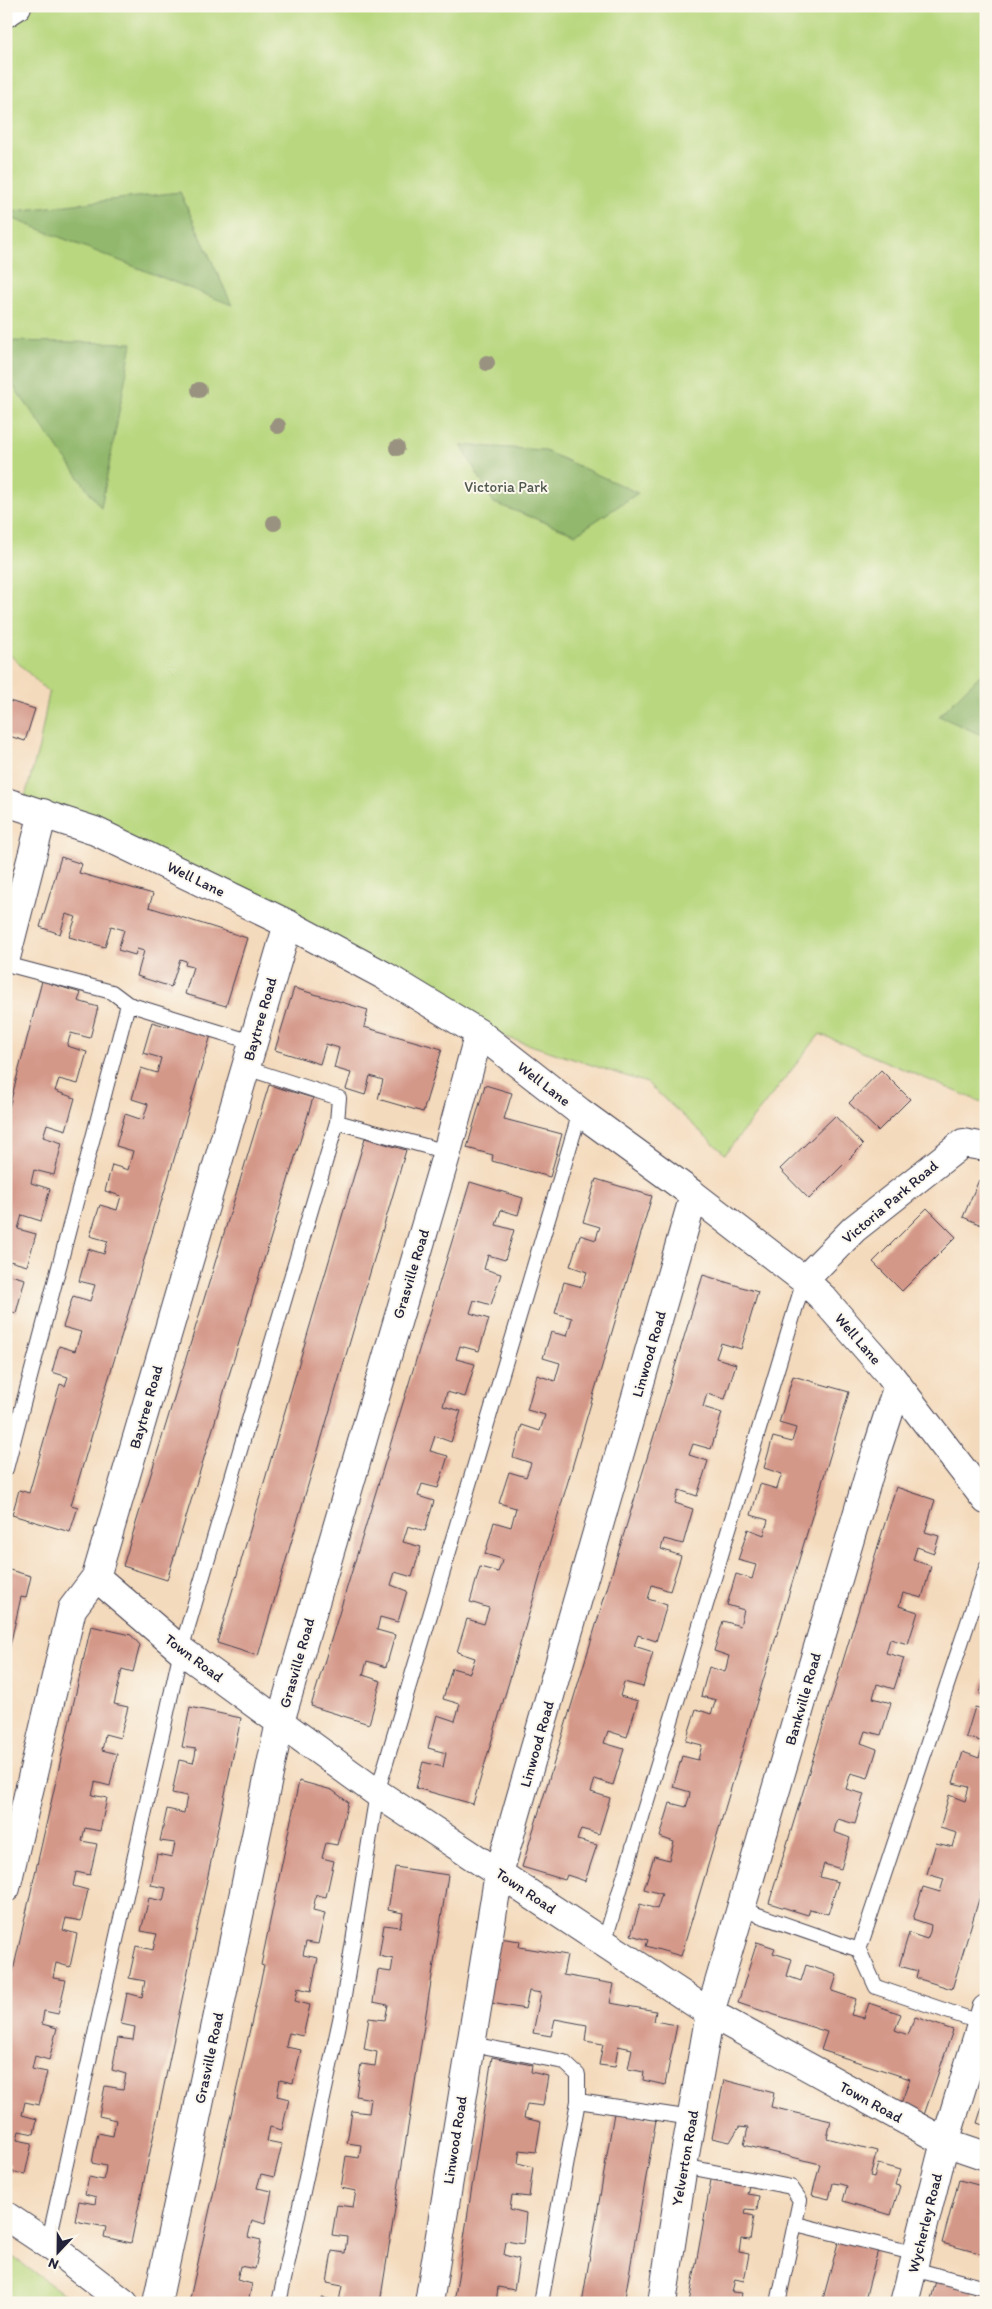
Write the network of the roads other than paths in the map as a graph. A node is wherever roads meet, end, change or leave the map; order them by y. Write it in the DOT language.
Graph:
graph roads {
  1 [pos="16,6"];
  2 [pos="6,13"];
  3 [pos="6,802"];
  4 [pos="43,813"];
  5 [pos="288,924"];
  6 [pos="6,958"];
  7 [pos="6,964"];
  8 [pos="128,1004"];
  9 [pos="479,1033"];
  10 [pos="249,1055"];
  11 [pos="580,1112"];
  12 [pos="337,1122"];
  13 [pos="986,1147"];
  14 [pos="447,1152"];
  15 [pos="694,1195"];
  16 [pos="804,1280"];
  17 [pos="898,1385"];
  18 [pos="6,1469"];
  19 [pos="986,1500"];
  20 [pos="986,1568"];
  21 [pos="96,1577"];
  22 [pos="180,1650"];
  23 [pos="280,1722"];
  24 [pos="377,1793"];
  25 [pos="499,1873"];
  26 [pos="6,1888"];
  27 [pos="741,1909"];
  28 [pos="604,1943"];
  29 [pos="859,1950"];
  30 [pos="710,2013"];
  31 [pos="984,2016"];
  32 [pos="471,2044"];
  33 [pos="979,2052"];
  34 [pos="578,2101"];
  35 [pos="692,2118"];
  36 [pos="945,2142"];
  37 [pos="986,2156"];
  38 [pos="683,2166"];
  39 [pos="6,2216"];
  40 [pos="796,2224"];
  41 [pos="48,2244"];
  42 [pos="915,2262"];
  43 [pos="986,2288"];
  44 [pos="124,2303"];
  45 [pos="157,2303"];
  46 [pos="279,2303"];
  47 [pos="428,2303"];
  48 [pos="541,2303"];
  49 [pos="662,2303"];
  50 [pos="778,2303"];
  51 [pos="904,2303"];
  1 -- 2 [label="street"];
  3 -- 4 [label="street, Well Lane"];
  4 -- 5 [label="street, Well Lane"];
  4 -- 6 [label="street"];
  5 -- 9 [label="street, Well Lane"];
  5 -- 10 [label="street, Baytree Road"];
  7 -- 8 [label="lane"];
  8 -- 10 [label="lane"];
  8 -- 18 [label="lane"];
  9 -- 11 [label="street, Well Lane"];
  9 -- 14 [label="street, Grasville Road"];
  10 -- 12 [label="lane"];
  10 -- 21 [label="street, Baytree Road"];
  11 -- 15 [label="street, Well Lane"];
  11 -- 24 [label="lane"];
  12 -- 14 [label="lane"];
  12 -- 22 [label="lane"];
  13 -- 16 [label="street, Victoria Park Road"];
  14 -- 23 [label="street, Grasville Road"];
  15 -- 16 [label="street, Well Lane"];
  15 -- 25 [label="street, Linwood Road"];
  16 -- 17 [label="street, Well Lane"];
  16 -- 28 [label="lane"];
  17 -- 19 [label="street, Well Lane"];
  17 -- 27 [label="street, Bankville Road"];
  20 -- 29 [label="lane"];
  21 -- 22 [label="street, Town Road"];
  21 -- 26 [label="street, Baytree Road"];
  22 -- 23 [label="street, Town Road"];
  22 -- 41 [label="lane"];
  23 -- 24 [label="street, Town Road"];
  23 -- 45 [label="street, Grasville Road"];
  24 -- 25 [label="street, Town Road"];
  24 -- 46 [label="lane"];
  25 -- 28 [label="street, Town Road"];
  25 -- 32 [label="street, Linwood Road"];
  27 -- 29 [label="lane"];
  27 -- 30 [label="street, Bankville Road"];
  28 -- 30 [label="street, Town Road"];
  29 -- 31 [label="lane"];
  30 -- 35 [label="street, Yelverton Road"];
  30 -- 36 [label="street, Town Road"];
  31 -- 33 [label="street, Wycherley Road"];
  32 -- 34 [label="lane"];
  32 -- 47 [label="street, Linwood Road"];
  33 -- 36 [label="street, Wycherley Road"];
  34 -- 35 [label="lane"];
  34 -- 48 [label="lane"];
  35 -- 38 [label="street, Yelverton Road"];
  36 -- 37 [label="street, Town Road"];
  36 -- 42 [label="street, Wycherley Road"];
  38 -- 40 [label="lane"];
  38 -- 49 [label="street, Yelverton Road"];
  39 -- 41 [label="street"];
  40 -- 42 [label="lane"];
  40 -- 50 [label="lane"];
  41 -- 44 [label="street"];
  42 -- 43 [label="lane"];
  42 -- 51 [label="street, Wycherley Road"];
}
